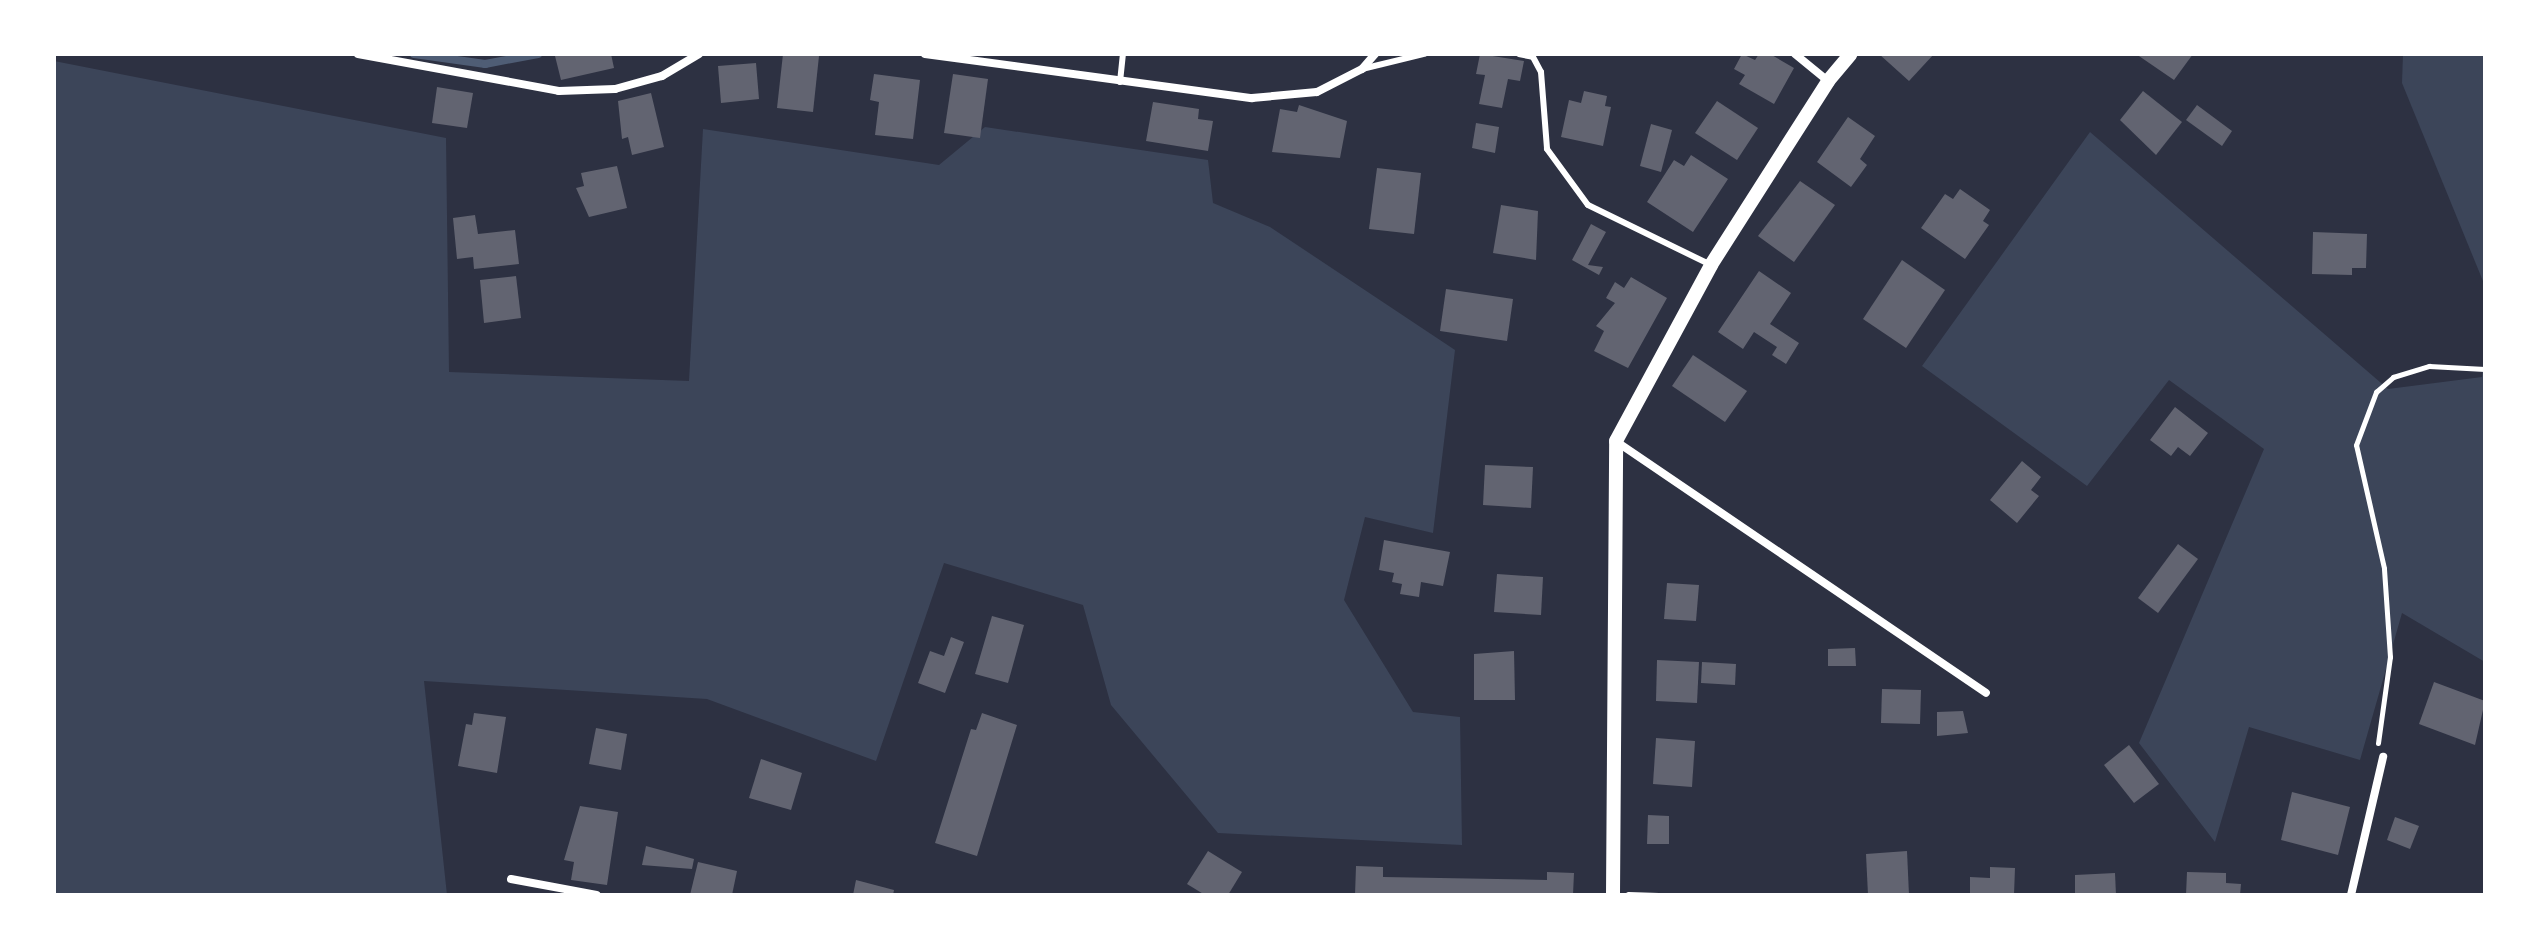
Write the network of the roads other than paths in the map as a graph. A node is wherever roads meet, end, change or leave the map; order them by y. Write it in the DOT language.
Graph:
graph roads {
  1 [pos="358,54"];
  2 [pos="699,54"];
  3 [pos="925,54"];
  4 [pos="1123,54"];
  5 [pos="1375,54"];
  6 [pos="1424,54"];
  7 [pos="1519,54"];
  8 [pos="1795,54"];
  9 [pos="1851,54"];
  10 [pos="1362,69"];
  11 [pos="1828,81"];
  12 [pos="1120,82"];
  13 [pos="1711,265"];
  14 [pos="1616,441"];
  15 [pos="1986,693"];
  16 [pos="2383,757"];
  17 [pos="511,879"];
  18 [pos="1618,894"];
  19 [pos="597,895"];
  20 [pos="2351,895"];
  1 -- 2 [label="street"];
  3 -- 12 [label="street"];
  4 -- 12 [label="lane"];
  5 -- 10 [label="street"];
  6 -- 10 [label="lane"];
  7 -- 13 [label="lane"];
  8 -- 11 [label="street"];
  9 -- 11 [label="street"];
  10 -- 12 [label="street"];
  11 -- 13 [label="street"];
  13 -- 14 [label="street"];
  14 -- 15 [label="street"];
  14 -- 18 [label="street"];
  16 -- 20 [label="street"];
  17 -- 19 [label="street"];
}
